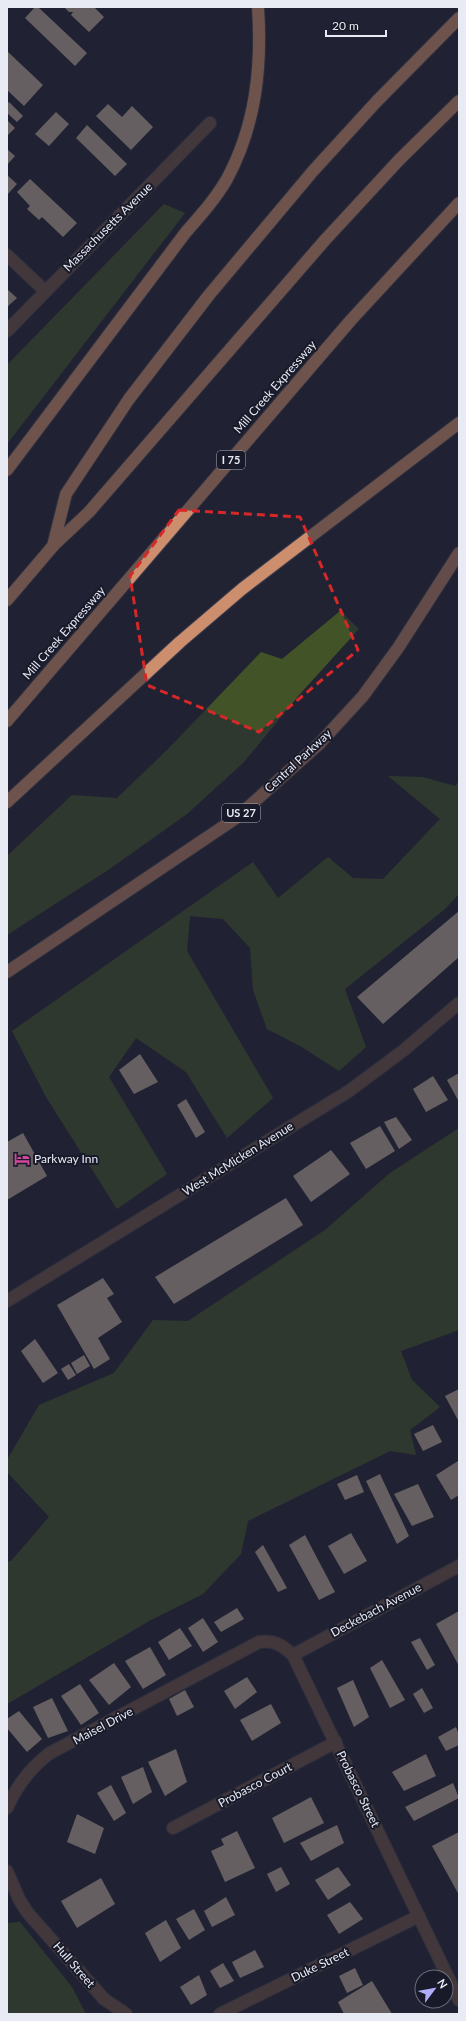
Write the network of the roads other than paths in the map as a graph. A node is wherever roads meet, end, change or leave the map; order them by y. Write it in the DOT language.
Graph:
graph roads {
  1 [pos="258,7"];
  2 [pos="459,18"];
  3 [pos="459,101"];
  4 [pos="210,123"];
  5 [pos="459,203"];
  6 [pos="7,255"];
  7 [pos="45,291"];
  8 [pos="7,331"];
  9 [pos="459,423"];
  10 [pos="7,470"];
  11 [pos="53,546"];
  12 [pos="459,553"];
  13 [pos="7,600"];
  14 [pos="7,721"];
  15 [pos="7,802"];
  16 [pos="7,972"];
  17 [pos="459,1003"];
  18 [pos="7,1301"];
  19 [pos="459,1566"];
  20 [pos="293,1655"];
  21 [pos="218,1664"];
  22 [pos="336,1742"];
  23 [pos="7,1808"];
  24 [pos="173,1828"];
  25 [pos="7,1871"];
  26 [pos="419,1916"];
  27 [pos="459,2000"];
  28 [pos="126,2014"];
  29 [pos="220,2014"];
  1 -- 10 [label="highway"];
  2 -- 11 [label="highway"];
  3 -- 11 [label="highway"];
  4 -- 7 [label="street, Massachusetts Avenue"];
  5 -- 14 [label="highway, Mill Creek Expressway / I 75"];
  6 -- 7 [label="street"];
  7 -- 8 [label="street, Massachusetts Avenue"];
  9 -- 15 [label="highway"];
  11 -- 13 [label="highway"];
  12 -- 16 [label="main road, Central Parkway / US 27"];
  17 -- 18 [label="street, West McMicken Avenue"];
  19 -- 20 [label="street, Deckebach Avenue"];
  20 -- 21 [label="street, Probasco Street"];
  20 -- 22 [label="street, Probasco Street"];
  21 -- 23 [label="street, Maisel Drive"];
  22 -- 24 [label="street, Probasco Court"];
  22 -- 26 [label="street, Probasco Street"];
  25 -- 28 [label="street, Hull Street"];
  26 -- 27 [label="street, Probasco Street"];
  26 -- 29 [label="street, Duke Street"];
}
